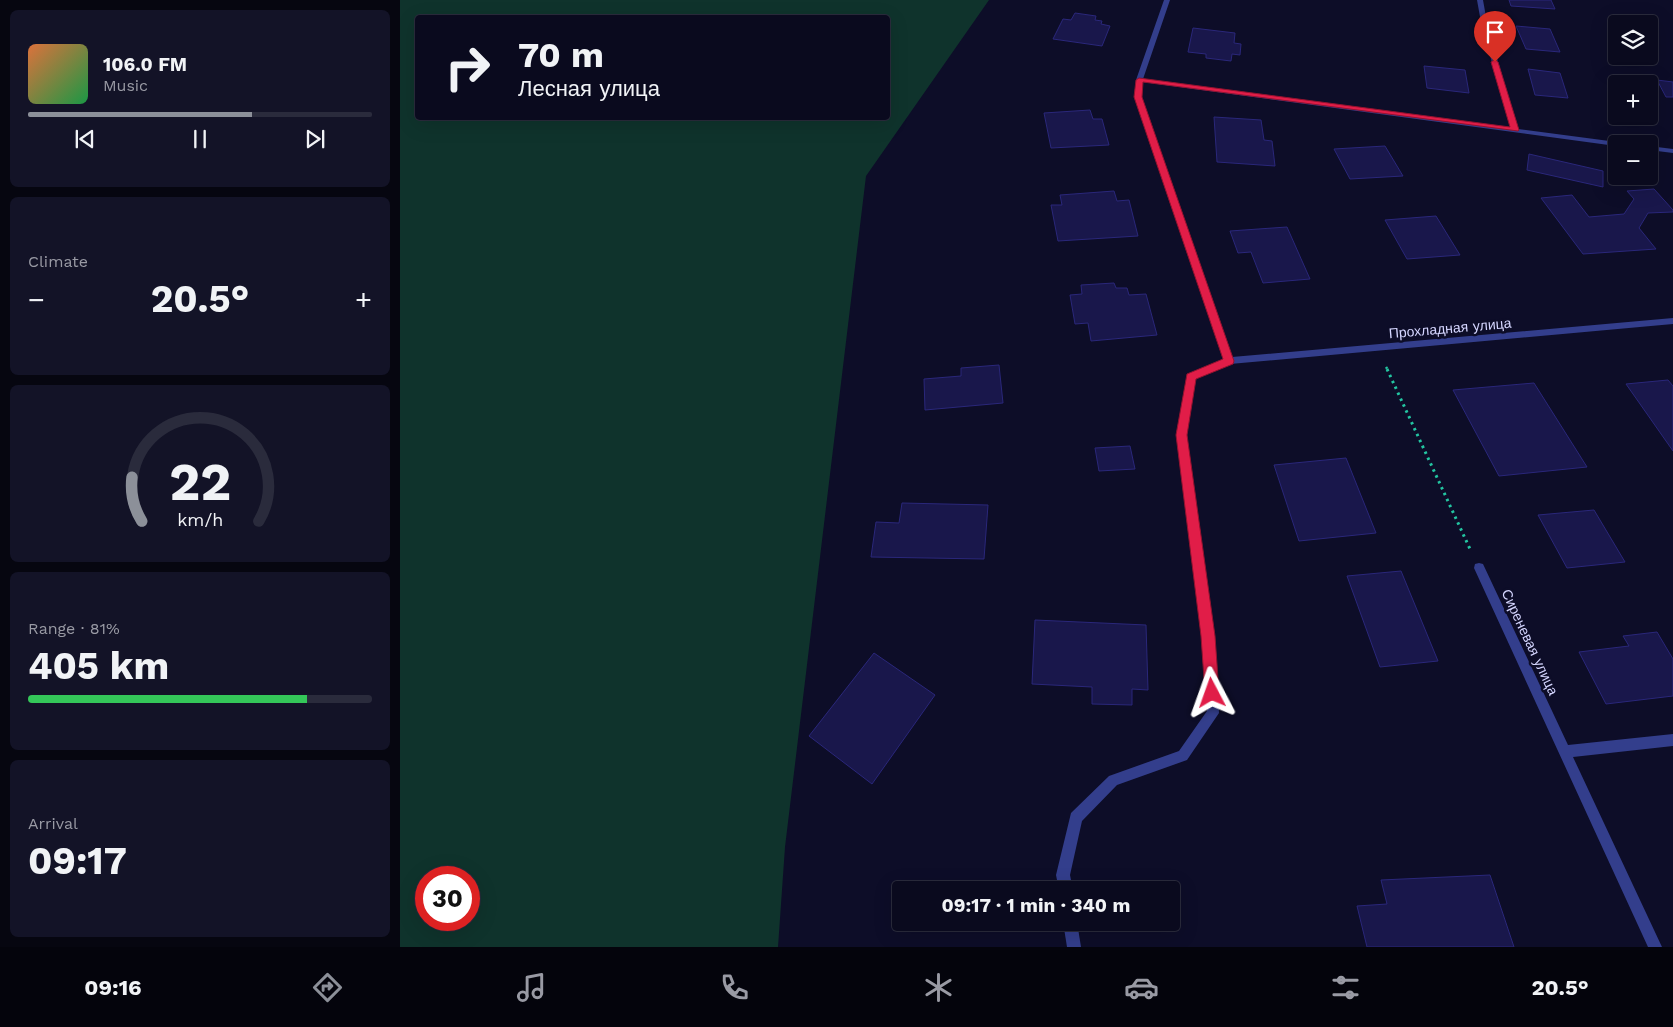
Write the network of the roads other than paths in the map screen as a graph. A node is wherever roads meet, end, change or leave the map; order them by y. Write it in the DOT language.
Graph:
graph roads {
  1 [pos="1167,0"];
  2 [pos="1480,0"];
  3 [pos="1139,80"];
  4 [pos="1515,130"];
  5 [pos="1608,143"];
  6 [pos="1658,150"];
  7 [pos="1673,152"];
  8 [pos="1673,321"];
  9 [pos="1229,361"];
  10 [pos="1479,568"];
  11 [pos="1673,740"];
  12 [pos="1564,752"];
  13 [pos="1065,881"];
  14 [pos="1071,931"];
  15 [pos="1074,947"];
  16 [pos="1655,947"];
  1 -- 3 [label="street"];
  2 -- 4 [label="street"];
  3 -- 4 [label="street"];
  3 -- 9 [label="street"];
  4 -- 5 [label="street"];
  6 -- 7 [label="street"];
  8 -- 9 [label="street, Прохладная улица"];
  9 -- 13 [label="street, Прохладная улица"];
  10 -- 12 [label="street, Сиреневая улица"];
  11 -- 12 [label="street"];
  12 -- 16 [label="street, Сиреневая улица"];
  14 -- 15 [label="street"];
}
